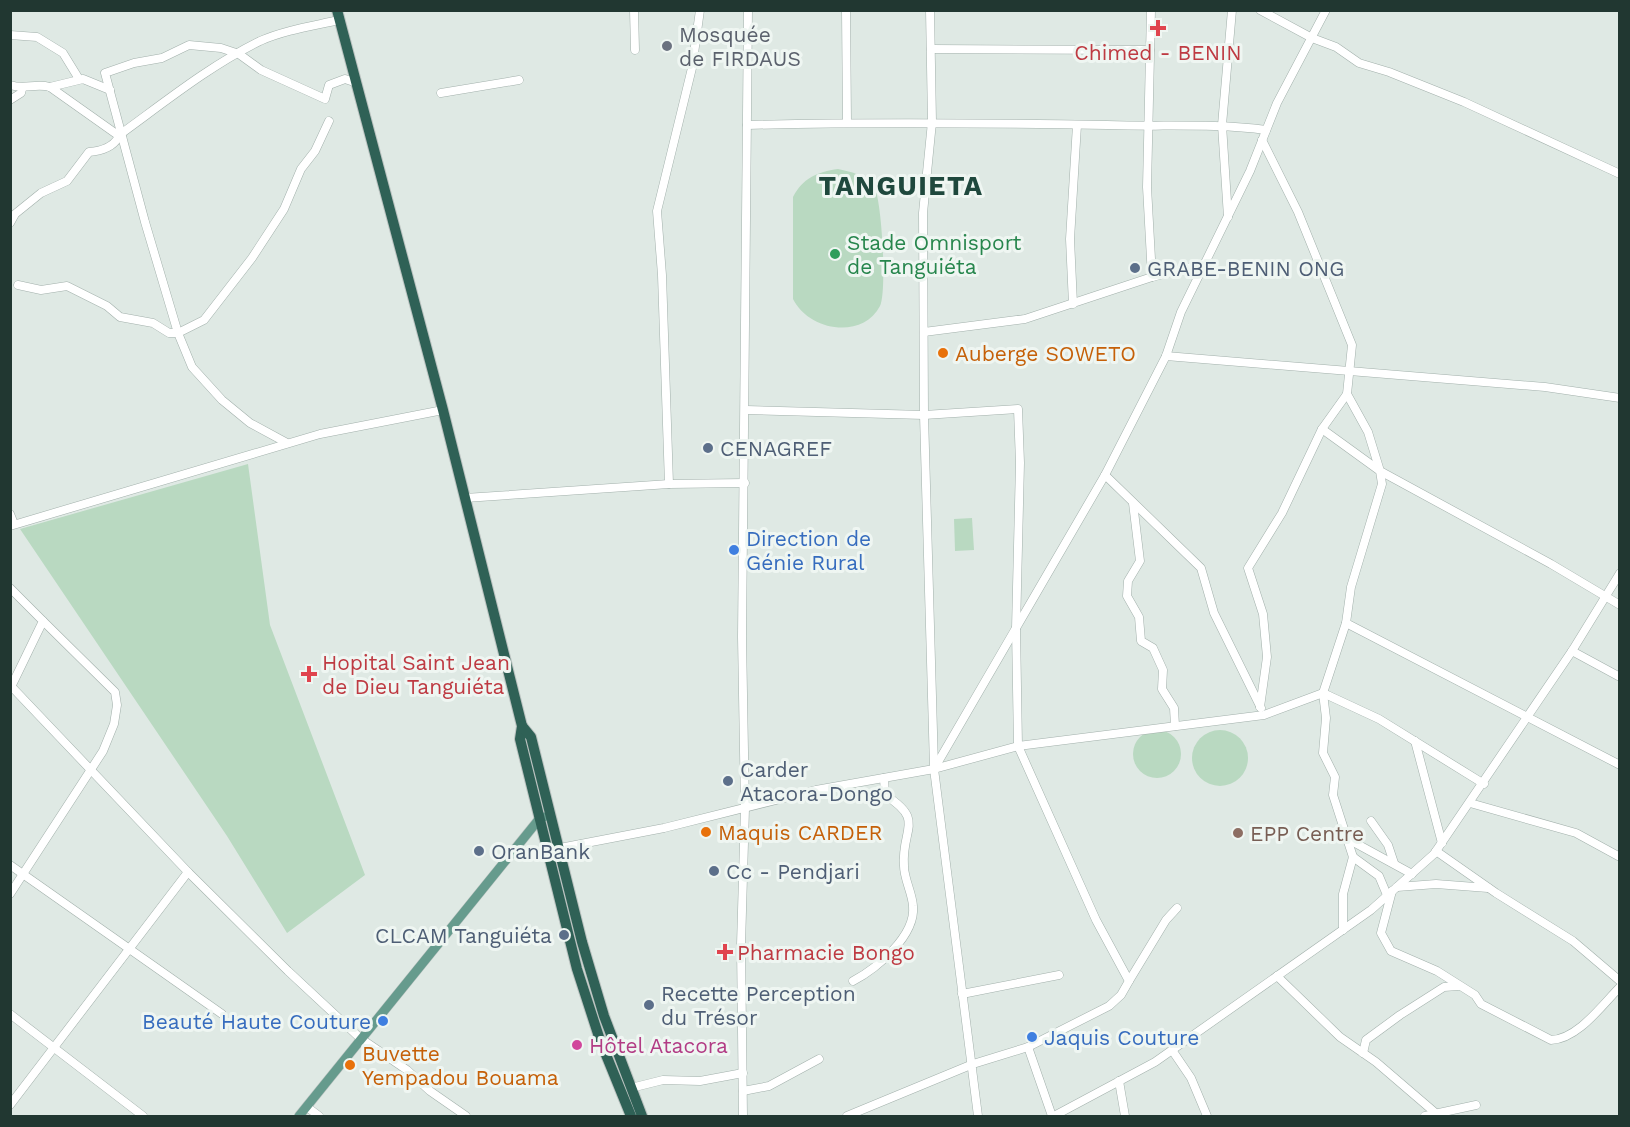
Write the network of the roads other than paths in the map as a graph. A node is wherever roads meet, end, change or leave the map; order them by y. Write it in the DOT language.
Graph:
graph roads {
  1 [pos="634,10"];
  2 [pos="700,10"];
  3 [pos="748,10"];
  4 [pos="846,10"];
  5 [pos="930,10"];
  6 [pos="1151,10"];
  7 [pos="1232,10"];
  8 [pos="1260,10"];
  9 [pos="1326,10"];
  10 [pos="338,15"];
  11 [pos="10,35"];
  12 [pos="1311,38"];
  13 [pos="931,49"];
  14 [pos="635,50"];
  15 [pos="1150,50"];
  16 [pos="239,54"];
  17 [pos="79,79"];
  18 [pos="519,80"];
  19 [pos="358,83"];
  20 [pos="10,85"];
  21 [pos="50,87"];
  22 [pos="22,89"];
  23 [pos="110,90"];
  24 [pos="441,93"];
  25 [pos="10,100"];
  26 [pos="329,121"];
  27 [pos="932,122"];
  28 [pos="847,123"];
  29 [pos="747,124"];
  30 [pos="1077,125"];
  31 [pos="1222,125"];
  32 [pos="1150,126"];
  33 [pos="1266,130"];
  34 [pos="122,136"];
  35 [pos="1262,140"];
  36 [pos="1620,174"];
  37 [pos="1228,218"];
  38 [pos="10,223"];
  39 [pos="1207,263"];
  40 [pos="1152,277"];
  41 [pos="18,285"];
  42 [pos="1073,304"];
  43 [pos="924,332"];
  44 [pos="178,333"];
  45 [pos="1166,356"];
  46 [pos="1350,371"];
  47 [pos="1347,394"];
  48 [pos="1620,398"];
  49 [pos="444,410"];
  50 [pos="746,410"];
  51 [pos="924,415"];
  52 [pos="1322,429"];
  53 [pos="287,443"];
  54 [pos="1380,471"];
  55 [pos="1104,475"];
  56 [pos="745,483"];
  57 [pos="669,484"];
  58 [pos="465,498"];
  59 [pos="1133,502"];
  60 [pos="10,514"];
  61 [pos="12,525"];
  62 [pos="1620,573"];
  63 [pos="10,588"];
  64 [pos="1604,597"];
  65 [pos="1620,605"];
  66 [pos="43,621"];
  67 [pos="1346,622"];
  68 [pos="1016,629"];
  69 [pos="1572,651"];
  70 [pos="1620,677"];
  71 [pos="11,687"];
  72 [pos="1323,693"];
  73 [pos="1262,711"];
  74 [pos="1527,717"];
  75 [pos="522,726"];
  76 [pos="1175,726"];
  77 [pos="1415,741"];
  78 [pos="1018,746"];
  79 [pos="1620,765"];
  80 [pos="91,769"];
  81 [pos="934,769"];
  82 [pos="884,778"];
  83 [pos="1484,783"];
  84 [pos="1470,803"];
  85 [pos="745,808"];
  86 [pos="552,816"];
  87 [pos="540,818"];
  88 [pos="1371,821"];
  89 [pos="1346,838"];
  90 [pos="1442,843"];
  91 [pos="560,848"];
  92 [pos="1436,851"];
  93 [pos="1353,857"];
  94 [pos="1620,857"];
  95 [pos="1394,862"];
  96 [pos="10,865"];
  97 [pos="188,872"];
  98 [pos="1412,874"];
  99 [pos="24,875"];
  100 [pos="1488,888"];
  101 [pos="1392,891"];
  102 [pos="10,894"];
  103 [pos="1177,908"];
  104 [pos="1343,930"];
  105 [pos="129,949"];
  106 [pos="1059,975"];
  107 [pos="1277,976"];
  108 [pos="853,981"];
  109 [pos="1129,981"];
  110 [pos="1620,981"];
  111 [pos="1461,986"];
  112 [pos="1620,987"];
  113 [pos="962,994"];
  114 [pos="10,1014"];
  115 [pos="222,1014"];
  116 [pos="604,1016"];
  117 [pos="593,1020"];
  118 [pos="360,1038"];
  119 [pos="1028,1047"];
  120 [pos="53,1048"];
  121 [pos="1172,1050"];
  122 [pos="1363,1053"];
  123 [pos="819,1059"];
  124 [pos="973,1064"];
  125 [pos="743,1073"];
  126 [pos="1119,1082"];
  127 [pos="631,1088"];
  128 [pos="743,1091"];
  129 [pos="10,1105"];
  130 [pos="1476,1105"];
  131 [pos="307,1107"];
  132 [pos="1438,1115"];
  133 [pos="143,1116"];
  134 [pos="299,1116"];
  135 [pos="319,1116"];
  136 [pos="466,1116"];
  137 [pos="631,1116"];
  138 [pos="642,1116"];
  139 [pos="743,1116"];
  140 [pos="847,1116"];
  141 [pos="978,1116"];
  142 [pos="1053,1116"];
  143 [pos="1125,1116"];
  144 [pos="1207,1116"];
  145 [pos="1425,1116"];
  1 -- 14 [label="street"];
  2 -- 57 [label="street"];
  3 -- 29 [label="street"];
  4 -- 28 [label="street"];
  5 -- 13 [label="street"];
  6 -- 15 [label="street"];
  7 -- 31 [label="street"];
  8 -- 12 [label="street"];
  9 -- 12 [label="street"];
  10 -- 16 [label="street"];
  10 -- 19 [label="highway"];
  11 -- 17 [label="street"];
  12 -- 33 [label="street"];
  12 -- 36 [label="street"];
  13 -- 15 [label="street"];
  13 -- 27 [label="street"];
  15 -- 32 [label="street"];
  16 -- 19 [label="street"];
  16 -- 23 [label="street"];
  16 -- 34 [label="street"];
  17 -- 21 [label="street"];
  17 -- 23 [label="street"];
  18 -- 24 [label="street"];
  19 -- 49 [label="highway"];
  20 -- 22 [label="street"];
  21 -- 22 [label="street"];
  21 -- 34 [label="street"];
  22 -- 25 [label="street"];
  23 -- 34 [label="street"];
  26 -- 44 [label="street"];
  27 -- 28 [label="street"];
  27 -- 30 [label="street"];
  27 -- 43 [label="street"];
  28 -- 29 [label="street"];
  29 -- 50 [label="street"];
  30 -- 32 [label="street"];
  30 -- 42 [label="street"];
  31 -- 32 [label="street"];
  31 -- 33 [label="street"];
  31 -- 37 [label="street"];
  32 -- 40 [label="street"];
  33 -- 35 [label="street"];
  34 -- 38 [label="street"];
  34 -- 44 [label="street"];
  35 -- 37 [label="street"];
  35 -- 46 [label="street"];
  37 -- 39 [label="street"];
  39 -- 40 [label="street"];
  39 -- 45 [label="street"];
  40 -- 42 [label="street"];
  41 -- 44 [label="street"];
  42 -- 43 [label="street"];
  43 -- 51 [label="street"];
  44 -- 53 [label="street"];
  45 -- 46 [label="street"];
  45 -- 55 [label="street"];
  46 -- 47 [label="street"];
  46 -- 48 [label="street"];
  47 -- 52 [label="street"];
  47 -- 54 [label="street"];
  49 -- 53 [label="street"];
  49 -- 58 [label="highway"];
  50 -- 51 [label="street"];
  50 -- 56 [label="street"];
  51 -- 68 [label="street"];
  51 -- 81 [label="street"];
  52 -- 54 [label="street"];
  52 -- 73 [label="street"];
  53 -- 61 [label="street"];
  54 -- 64 [label="street"];
  54 -- 67 [label="street"];
  55 -- 59 [label="street"];
  55 -- 68 [label="street"];
  56 -- 57 [label="street"];
  56 -- 85 [label="street"];
  57 -- 58 [label="street"];
  58 -- 75 [label="highway"];
  59 -- 73 [label="street"];
  59 -- 76 [label="street"];
  60 -- 61 [label="street"];
  62 -- 64 [label="street"];
  63 -- 66 [label="street"];
  64 -- 65 [label="street"];
  64 -- 69 [label="street"];
  66 -- 71 [label="street"];
  66 -- 80 [label="street"];
  67 -- 72 [label="street"];
  67 -- 74 [label="street"];
  68 -- 78 [label="street"];
  68 -- 81 [label="street"];
  69 -- 70 [label="street"];
  69 -- 74 [label="street"];
  71 -- 80 [label="street"];
  72 -- 73 [label="street"];
  72 -- 77 [label="street"];
  72 -- 89 [label="street"];
  73 -- 76 [label="street"];
  74 -- 79 [label="street"];
  74 -- 83 [label="street"];
  75 -- 86 [label="highway"];
  75 -- 87 [label="highway"];
  76 -- 78 [label="street"];
  77 -- 83 [label="street"];
  77 -- 90 [label="street"];
  78 -- 81 [label="street"];
  78 -- 109 [label="street"];
  80 -- 97 [label="street"];
  80 -- 99 [label="street"];
  81 -- 82 [label="street"];
  81 -- 113 [label="street"];
  82 -- 85 [label="street"];
  82 -- 108 [label="street"];
  83 -- 84 [label="street"];
  84 -- 90 [label="street"];
  84 -- 94 [label="street"];
  85 -- 91 [label="street"];
  85 -- 125 [label="street"];
  86 -- 87 [label="main road"];
  86 -- 91 [label="highway"];
  87 -- 117 [label="highway"];
  87 -- 118 [label="main road"];
  88 -- 95 [label="street"];
  89 -- 93 [label="street"];
  89 -- 95 [label="street"];
  90 -- 92 [label="street"];
  91 -- 116 [label="highway"];
  92 -- 98 [label="street"];
  92 -- 100 [label="street"];
  93 -- 101 [label="street"];
  93 -- 104 [label="street"];
  95 -- 98 [label="street"];
  96 -- 99 [label="street"];
  97 -- 105 [label="street"];
  97 -- 118 [label="street"];
  98 -- 101 [label="street"];
  99 -- 102 [label="street"];
  99 -- 105 [label="street"];
  100 -- 101 [label="street"];
  100 -- 110 [label="street"];
  101 -- 104 [label="street"];
  101 -- 111 [label="street"];
  103 -- 109 [label="street"];
  104 -- 107 [label="street"];
  105 -- 115 [label="street"];
  105 -- 120 [label="street"];
  106 -- 113 [label="street"];
  107 -- 121 [label="street"];
  107 -- 122 [label="street"];
  109 -- 119 [label="street"];
  111 -- 112 [label="street"];
  111 -- 122 [label="street"];
  113 -- 124 [label="street"];
  114 -- 120 [label="street"];
  116 -- 117 [label="highway"];
  116 -- 127 [label="highway"];
  117 -- 137 [label="highway"];
  118 -- 131 [label="main road"];
  118 -- 136 [label="street"];
  119 -- 124 [label="street"];
  119 -- 142 [label="street"];
  120 -- 129 [label="street"];
  120 -- 133 [label="street"];
  121 -- 126 [label="street"];
  121 -- 144 [label="street"];
  122 -- 132 [label="street"];
  123 -- 128 [label="street"];
  124 -- 140 [label="street"];
  124 -- 141 [label="street"];
  125 -- 127 [label="street"];
  125 -- 128 [label="street"];
  126 -- 142 [label="street"];
  126 -- 143 [label="street"];
  127 -- 138 [label="highway"];
  128 -- 139 [label="street"];
  130 -- 132 [label="street"];
  131 -- 134 [label="main road"];
  131 -- 135 [label="street"];
  132 -- 145 [label="street"];
}
